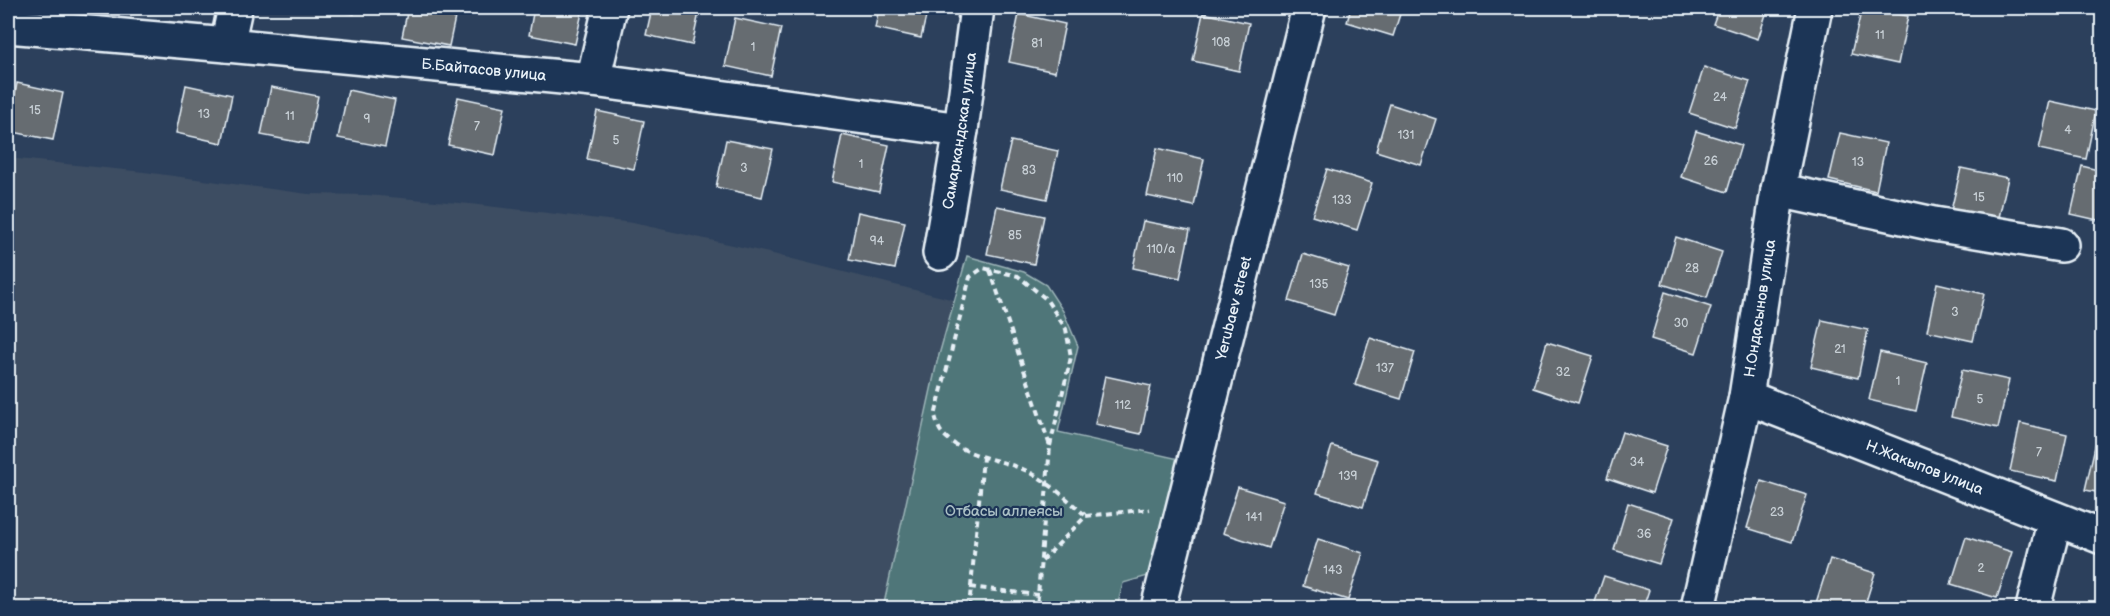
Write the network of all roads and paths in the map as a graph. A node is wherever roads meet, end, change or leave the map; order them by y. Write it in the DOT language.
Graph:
graph roads {
  1 [pos="235,8"];
  2 [pos="610,8"];
  3 [pos="977,8"];
  4 [pos="1309,8"];
  5 [pos="1815,8"];
  6 [pos="8,26"];
  7 [pos="227,45"];
  8 [pos="593,80"];
  9 [pos="961,130"];
  10 [pos="1778,190"];
  11 [pos="2061,245"];
  12 [pos="940,253"];
  13 [pos="990,269"];
  14 [pos="1746,397"];
  15 [pos="1050,446"];
  16 [pos="983,458"];
  17 [pos="1048,483"];
  18 [pos="1157,508"];
  19 [pos="1086,516"];
  20 [pos="2055,519"];
  21 [pos="2103,537"];
  22 [pos="1041,561"];
  23 [pos="970,587"];
  24 [pos="1038,595"];
  25 [pos="1038,608"];
  26 [pos="969,609"];
  27 [pos="1158,609"];
  28 [pos="1698,609"];
  29 [pos="2033,609"];
  1 -- 7 [label="street"];
  2 -- 8 [label="street"];
  3 -- 9 [label="street, Самаркандская улица"];
  4 -- 27 [label="street, Yerubaev street"];
  5 -- 10 [label="street, Н.Ондасынов улица"];
  6 -- 7 [label="street, Б.Байтасов улица"];
  7 -- 8 [label="street, Б.Байтасов улица"];
  8 -- 9 [label="street, Б.Байтасов улица"];
  9 -- 12 [label="street, Самаркандская улица"];
  10 -- 11 [label="street"];
  10 -- 14 [label="street, Н.Ондасынов улица"];
  13 -- 15 [label="path"];
  13 -- 15 [label="path"];
  13 -- 16 [label="path"];
  14 -- 20 [label="street, Н.Жакыпов улица"];
  14 -- 28 [label="street, Н.Ондасынов улица"];
  15 -- 17 [label="path"];
  16 -- 17 [label="path"];
  16 -- 23 [label="path"];
  17 -- 19 [label="path"];
  17 -- 22 [label="path"];
  18 -- 19 [label="path"];
  19 -- 22 [label="path"];
  20 -- 21 [label="street, Н.Жакыпов улица"];
  20 -- 29 [label="street"];
  22 -- 24 [label="path"];
  23 -- 24 [label="path"];
  23 -- 26 [label="path"];
  24 -- 25 [label="path"];
}
